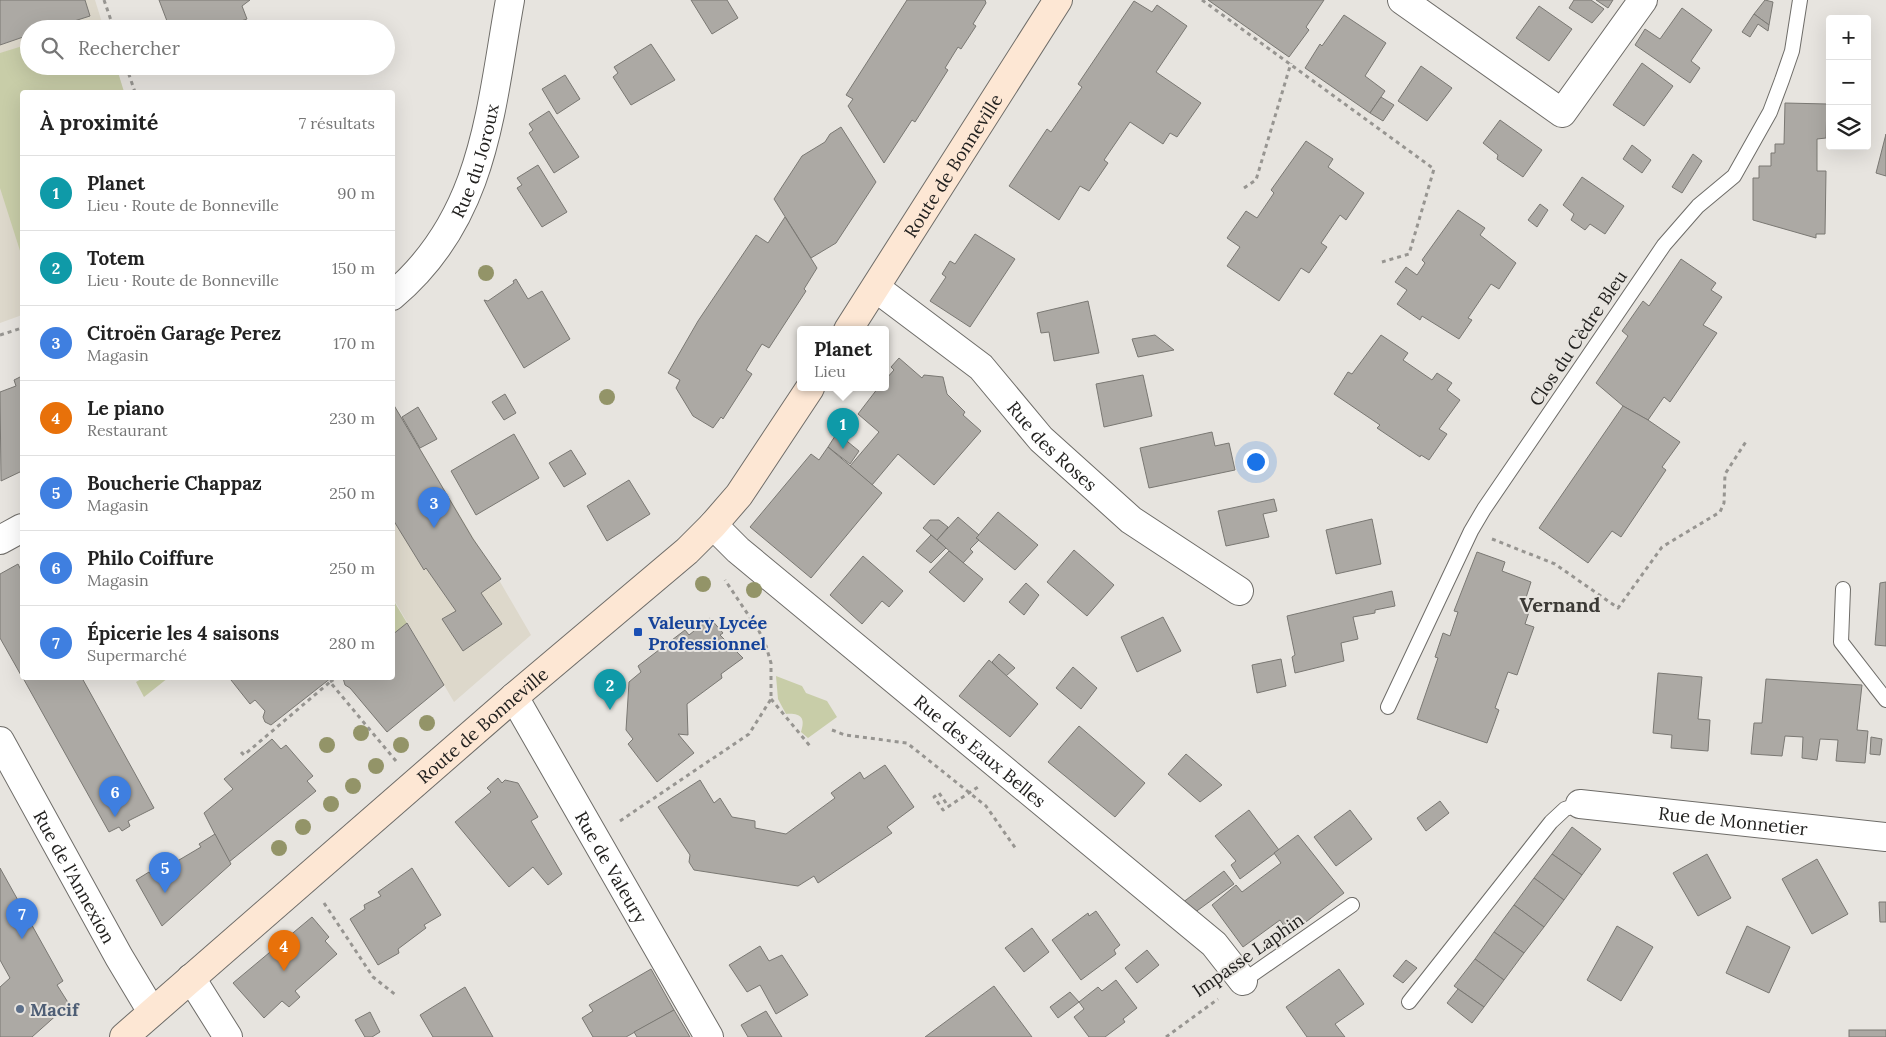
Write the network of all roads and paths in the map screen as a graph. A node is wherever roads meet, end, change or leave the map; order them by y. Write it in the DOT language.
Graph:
graph roads {
  1 [pos="104,0"];
  2 [pos="510,0"];
  3 [pos="1058,0"];
  4 [pos="1202,0"];
  5 [pos="1402,0"];
  6 [pos="1643,0"];
  7 [pos="1800,0"];
  8 [pos="111,20"];
  9 [pos="1291,63"];
  10 [pos="129,75"];
  11 [pos="134,90"];
  12 [pos="1244,188"];
  13 [pos="1382,262"];
  14 [pos="876,288"];
  15 [pos="395,294"];
  16 [pos="851,326"];
  17 [pos="20,329"];
  18 [pos="0,335"];
  19 [pos="808,391"];
  20 [pos="1747,440"];
  21 [pos="713,525"];
  22 [pos="20,529"];
  23 [pos="1471,531"];
  24 [pos="0,540"];
  25 [pos="738,550"];
  26 [pos="1843,589"];
  27 [pos="1239,591"];
  28 [pos="333,680"];
  29 [pos="330,682"];
  30 [pos="514,697"];
  31 [pos="771,699"];
  32 [pos="1886,700"];
  33 [pos="1388,707"];
  34 [pos="832,730"];
  35 [pos="0,741"];
  36 [pos="810,746"];
  37 [pos="241,752"];
  38 [pos="1003,770"];
  39 [pos="415,785"];
  40 [pos="970,792"];
  41 [pos="946,803"];
  42 [pos="1580,804"];
  43 [pos="1886,832"];
  44 [pos="595,838"];
  45 [pos="1016,849"];
  46 [pos="307,877"];
  47 [pos="1352,905"];
  48 [pos="191,978"];
  49 [pos="1243,981"];
  50 [pos="397,996"];
  51 [pos="1408,1002"];
  52 [pos="152,1012"];
  53 [pos="124,1037"];
  54 [pos="228,1037"];
  55 [pos="709,1037"];
  56 [pos="1166,1037"];
  1 -- 8 [label="path"];
  2 -- 15 [label="street, Rue du Joroux"];
  3 -- 14 [label="main road, Route de Bonneville"];
  4 -- 9 [label="path"];
  5 -- 6 [label="street"];
  7 -- 23 [label="lane, Clos du Cèdre Bleu"];
  9 -- 12 [label="path"];
  9 -- 13 [label="path"];
  10 -- 11 [label="path"];
  14 -- 16 [label="main road, Route de Bonneville"];
  14 -- 27 [label="street, Rue des Roses"];
  17 -- 18 [label="path"];
  19 -- 21 [label="main road, Route de Bonneville"];
  20 -- 23 [label="path"];
  21 -- 25 [label="street, Rue des Eaux Belles"];
  21 -- 30 [label="main road, Route de Bonneville"];
  22 -- 24 [label="street"];
  23 -- 33 [label="lane, Clos du Cèdre Bleu"];
  25 -- 31 [label="path"];
  25 -- 38 [label="street, Rue des Eaux Belles"];
  26 -- 32 [label="lane"];
  28 -- 29 [label="path"];
  29 -- 37 [label="path"];
  29 -- 39 [label="path"];
  30 -- 39 [label="main road, Route de Bonneville"];
  30 -- 44 [label="street, Rue de Valeury"];
  31 -- 36 [label="path"];
  31 -- 44 [label="path"];
  34 -- 40 [label="path"];
  35 -- 52 [label="street, Rue de l'Annexion"];
  38 -- 40 [label="path"];
  38 -- 49 [label="street, Rue des Eaux Belles"];
  39 -- 46 [label="main road, Route de Bonneville"];
  40 -- 41 [label="path"];
  40 -- 45 [label="path"];
  42 -- 43 [label="street, Rue de Monnetier"];
  42 -- 51 [label="lane"];
  44 -- 55 [label="street, Rue de Valeury"];
  46 -- 48 [label="main road, Route de Bonneville"];
  46 -- 50 [label="path"];
  47 -- 49 [label="lane, Impasse Laphin"];
  48 -- 52 [label="main road, Route de Bonneville"];
  48 -- 54 [label="street"];
  49 -- 56 [label="path, Impasse Laphin"];
  52 -- 53 [label="main road, Route de Bonneville"];
}
